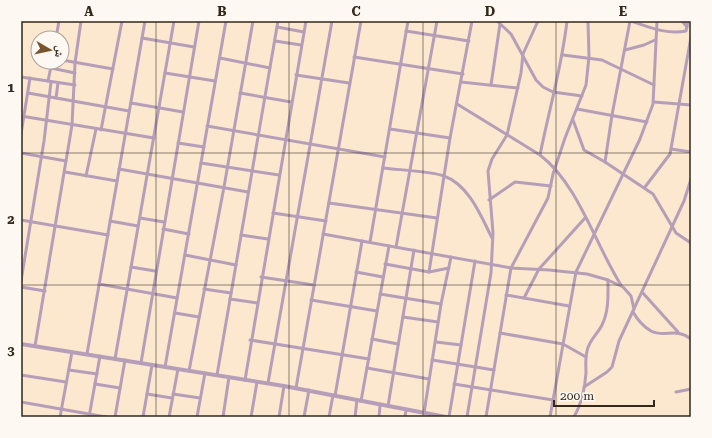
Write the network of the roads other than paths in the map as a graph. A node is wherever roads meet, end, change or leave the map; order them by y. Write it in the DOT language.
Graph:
graph roads {
  1 [pos="81,21"];
  2 [pos="122,21"];
  3 [pos="145,21"];
  4 [pos="174,21"];
  5 [pos="199,21"];
  6 [pos="226,21"];
  7 [pos="253,21"];
  8 [pos="278,21"];
  9 [pos="306,21"];
  10 [pos="332,21"];
  11 [pos="361,21"];
  12 [pos="408,21"];
  13 [pos="437,21"];
  14 [pos="472,21"];
  15 [pos="538,21"];
  16 [pos="567,21"];
  17 [pos="588,21"];
  18 [pos="630,21"];
  19 [pos="657,21"];
  20 [pos="682,21"];
  21 [pos="688,21"];
  22 [pos="499,22"];
  23 [pos="277,27"];
  24 [pos="656,29"];
  25 [pos="687,29"];
  26 [pos="406,31"];
  27 [pos="691,31"];
  28 [pos="304,32"];
  29 [pos="434,35"];
  30 [pos="691,37"];
  31 [pos="142,38"];
  32 [pos="655,40"];
  33 [pos="275,41"];
  34 [pos="468,41"];
  35 [pos="170,43"];
  36 [pos="301,45"];
  37 [pos="194,47"];
  38 [pos="625,50"];
  39 [pos="524,54"];
  40 [pos="563,55"];
  41 [pos="354,57"];
  42 [pos="589,57"];
  43 [pos="220,58"];
  44 [pos="70,61"];
  45 [pos="75,62"];
  46 [pos="245,63"];
  47 [pos="400,64"];
  48 [pos="270,68"];
  49 [pos="429,68"];
  50 [pos="114,69"];
  51 [pos="51,70"];
  52 [pos="61,70"];
  53 [pos="621,70"];
  54 [pos="75,73"];
  55 [pos="165,73"];
  56 [pos="463,74"];
  57 [pos="296,75"];
  58 [pos="189,76"];
  59 [pos="21,77"];
  60 [pos="30,78"];
  61 [pos="321,79"];
  62 [pos="50,81"];
  63 [pos="215,81"];
  64 [pos="461,82"];
  65 [pos="58,83"];
  66 [pos="350,84"];
  67 [pos="75,85"];
  68 [pos="491,85"];
  69 [pos="654,85"];
  70 [pos="518,88"];
  71 [pos="553,92"];
  72 [pos="28,93"];
  73 [pos="240,93"];
  74 [pos="582,96"];
  75 [pos="49,97"];
  76 [pos="56,98"];
  77 [pos="265,98"];
  78 [pos="74,101"];
  79 [pos="291,102"];
  80 [pos="654,102"];
  81 [pos="131,103"];
  82 [pos="457,104"];
  83 [pos="679,104"];
  84 [pos="691,105"];
  85 [pos="106,107"];
  86 [pos="159,107"];
  87 [pos="577,109"];
  88 [pos="129,111"];
  89 [pos="183,112"];
  90 [pos="612,115"];
  91 [pos="22,116"];
  92 [pos="572,120"];
  93 [pos="46,121"];
  94 [pos="647,122"];
  95 [pos="72,125"];
  96 [pos="207,126"];
  97 [pos="96,129"];
  98 [pos="390,129"];
  99 [pos="101,130"];
  100 [pos="234,131"];
  101 [pos="417,133"];
  102 [pos="21,134"];
  103 [pos="125,134"];
  104 [pos="507,135"];
  105 [pos="259,136"];
  106 [pos="154,138"];
  107 [pos="450,138"];
  108 [pos="285,140"];
  109 [pos="178,144"];
  110 [pos="310,145"];
  111 [pos="204,148"];
  112 [pos="671,149"];
  113 [pos="338,150"];
  114 [pos="691,152"];
  115 [pos="21,153"];
  116 [pos="540,155"];
  117 [pos="42,157"];
  118 [pos="385,157"];
  119 [pos="66,161"];
  120 [pos="605,162"];
  121 [pos="201,163"];
  122 [pos="227,168"];
  123 [pos="383,168"];
  124 [pos="555,168"];
  125 [pos="119,169"];
  126 [pos="410,171"];
  127 [pos="65,172"];
  128 [pos="252,172"];
  129 [pos="623,173"];
  130 [pos="148,174"];
  131 [pos="279,175"];
  132 [pos="86,176"];
  133 [pos="444,176"];
  134 [pos="173,179"];
  135 [pos="691,179"];
  136 [pos="117,181"];
  137 [pos="198,183"];
  138 [pos="551,186"];
  139 [pos="224,187"];
  140 [pos="645,187"];
  141 [pos="248,192"];
  142 [pos="490,200"];
  143 [pos="329,203"];
  144 [pos="376,209"];
  145 [pos="273,212"];
  146 [pos="402,212"];
  147 [pos="297,217"];
  148 [pos="140,218"];
  149 [pos="437,218"];
  150 [pos="585,218"];
  151 [pos="21,220"];
  152 [pos="31,221"];
  153 [pos="110,221"];
  154 [pos="326,221"];
  155 [pos="164,222"];
  156 [pos="56,226"];
  157 [pos="138,226"];
  158 [pos="672,227"];
  159 [pos="163,229"];
  160 [pos="188,234"];
  161 [pos="323,234"];
  162 [pos="108,235"];
  163 [pos="241,235"];
  164 [pos="594,236"];
  165 [pos="268,239"];
  166 [pos="493,239"];
  167 [pos="362,241"];
  168 [pos="370,242"];
  169 [pos="691,243"];
  170 [pos="389,246"];
  171 [pos="396,247"];
  172 [pos="414,250"];
  173 [pos="432,253"];
  174 [pos="185,256"];
  175 [pos="451,257"];
  176 [pos="210,260"];
  177 [pos="475,262"];
  178 [pos="385,264"];
  179 [pos="492,264"];
  180 [pos="236,265"];
  181 [pos="131,267"];
  182 [pos="411,268"];
  183 [pos="449,268"];
  184 [pos="511,268"];
  185 [pos="539,269"];
  186 [pos="155,271"];
  187 [pos="356,272"];
  188 [pos="429,272"];
  189 [pos="576,272"];
  190 [pos="261,277"];
  191 [pos="383,277"];
  192 [pos="286,280"];
  193 [pos="608,280"];
  194 [pos="21,281"];
  195 [pos="99,284"];
  196 [pos="314,285"];
  197 [pos="21,287"];
  198 [pos="623,287"];
  199 [pos="204,289"];
  200 [pos="128,290"];
  201 [pos="45,291"];
  202 [pos="642,292"];
  203 [pos="231,293"];
  204 [pos="151,294"];
  205 [pos="380,294"];
  206 [pos="506,295"];
  207 [pos="177,298"];
  208 [pos="406,298"];
  209 [pos="524,298"];
  210 [pos="230,299"];
  211 [pos="311,300"];
  212 [pos="257,303"];
  213 [pos="441,304"];
  214 [pos="350,306"];
  215 [pos="569,306"];
  216 [pos="377,311"];
  217 [pos="634,311"];
  218 [pos="174,313"];
  219 [pos="403,317"];
  220 [pos="199,318"];
  221 [pos="438,322"];
  222 [pos="678,332"];
  223 [pos="500,333"];
  224 [pos="372,339"];
  225 [pos="691,339"];
  226 [pos="250,340"];
  227 [pos="436,342"];
  228 [pos="21,344"];
  229 [pos="398,344"];
  230 [pos="563,344"];
  231 [pos="275,345"];
  232 [pos="461,345"];
  233 [pos="35,346"];
  234 [pos="302,349"];
  235 [pos="72,352"];
  236 [pos="87,354"];
  237 [pos="342,355"];
  238 [pos="100,356"];
  239 [pos="586,357"];
  240 [pos="115,359"];
  241 [pos="369,359"];
  242 [pos="125,360"];
  243 [pos="432,360"];
  244 [pos="140,363"];
  245 [pos="458,364"];
  246 [pos="152,365"];
  247 [pos="165,367"];
  248 [pos="476,367"];
  249 [pos="367,368"];
  250 [pos="178,369"];
  251 [pos="69,370"];
  252 [pos="494,370"];
  253 [pos="189,371"];
  254 [pos="393,372"];
  255 [pos="205,373"];
  256 [pos="96,374"];
  257 [pos="21,375"];
  258 [pos="217,375"];
  259 [pos="229,377"];
  260 [pos="429,379"];
  261 [pos="245,380"];
  262 [pos="66,382"];
  263 [pos="257,382"];
  264 [pos="268,383"];
  265 [pos="95,384"];
  266 [pos="454,384"];
  267 [pos="284,386"];
  268 [pos="584,387"];
  269 [pos="120,388"];
  270 [pos="296,388"];
  271 [pos="472,388"];
  272 [pos="691,389"];
  273 [pos="309,390"];
  274 [pos="490,391"];
  275 [pos="676,392"];
  276 [pos="147,394"];
  277 [pos="173,394"];
  278 [pos="334,395"];
  279 [pos="172,398"];
  280 [pos="200,398"];
  281 [pos="359,400"];
  282 [pos="553,400"];
  283 [pos="21,402"];
  284 [pos="380,404"];
  285 [pos="388,406"];
  286 [pos="61,409"];
  287 [pos="406,410"];
  288 [pos="424,413"];
  289 [pos="89,416"];
  290 [pos="432,416"];
  291 [pos="60,417"];
  292 [pos="106,417"];
  293 [pos="115,417"];
  294 [pos="143,417"];
  295 [pos="169,417"];
  296 [pos="197,417"];
  297 [pos="223,417"];
  298 [pos="251,417"];
  299 [pos="279,417"];
  300 [pos="304,417"];
  301 [pos="329,417"];
  302 [pos="354,417"];
  303 [pos="379,417"];
  304 [pos="405,417"];
  305 [pos="447,417"];
  306 [pos="468,417"];
  307 [pos="486,417"];
  308 [pos="550,417"];
  309 [pos="574,417"];
  1 -- 45 [label="street"];
  2 -- 50 [label="street"];
  3 -- 31 [label="street"];
  4 -- 35 [label="street"];
  5 -- 37 [label="street"];
  6 -- 43 [label="street"];
  7 -- 46 [label="street"];
  8 -- 23 [label="street"];
  9 -- 28 [label="street"];
  10 -- 61 [label="street"];
  11 -- 41 [label="street"];
  12 -- 26 [label="street"];
  13 -- 29 [label="street"];
  14 -- 34 [label="street"];
  15 -- 39 [label="street"];
  16 -- 40 [label="street"];
  17 -- 42 [label="street"];
  18 -- 24 [label="street"];
  18 -- 38 [label="street"];
  19 -- 24 [label="street"];
  20 -- 25 [label="street"];
  21 -- 25 [label="street"];
  22 -- 39 [label="street"];
  22 -- 68 [label="street"];
  23 -- 28 [label="street"];
  23 -- 33 [label="street"];
  24 -- 25 [label="street"];
  24 -- 32 [label="street"];
  25 -- 27 [label="street"];
  26 -- 29 [label="street"];
  26 -- 47 [label="street"];
  28 -- 36 [label="street"];
  29 -- 34 [label="street"];
  29 -- 49 [label="street"];
  30 -- 83 [label="street"];
  31 -- 35 [label="street"];
  31 -- 81 [label="street"];
  32 -- 38 [label="street"];
  32 -- 69 [label="street"];
  33 -- 36 [label="street"];
  33 -- 48 [label="street"];
  34 -- 56 [label="street"];
  35 -- 37 [label="street"];
  35 -- 55 [label="street"];
  36 -- 57 [label="street"];
  37 -- 58 [label="street"];
  38 -- 53 [label="street"];
  39 -- 70 [label="street"];
  39 -- 71 [label="street"];
  40 -- 42 [label="street"];
  40 -- 71 [label="street"];
  41 -- 47 [label="street"];
  41 -- 66 [label="street"];
  42 -- 53 [label="street"];
  42 -- 74 [label="street"];
  43 -- 46 [label="street"];
  43 -- 63 [label="street"];
  44 -- 45 [label="street"];
  45 -- 50 [label="street"];
  45 -- 54 [label="street"];
  46 -- 48 [label="street"];
  46 -- 73 [label="street"];
  47 -- 49 [label="street"];
  47 -- 98 [label="street"];
  48 -- 77 [label="street"];
  49 -- 56 [label="street"];
  49 -- 101 [label="street"];
  50 -- 85 [label="street"];
  51 -- 62 [label="street"];
  52 -- 54 [label="street"];
  53 -- 69 [label="street"];
  53 -- 90 [label="street"];
  54 -- 67 [label="street"];
  55 -- 58 [label="street"];
  55 -- 86 [label="street"];
  56 -- 64 [label="street"];
  57 -- 61 [label="street"];
  57 -- 79 [label="street"];
  58 -- 63 [label="street"];
  58 -- 89 [label="street"];
  59 -- 60 [label="street"];
  60 -- 62 [label="street"];
  60 -- 72 [label="street"];
  61 -- 66 [label="street"];
  61 -- 110 [label="street"];
  62 -- 65 [label="street"];
  62 -- 75 [label="street"];
  63 -- 96 [label="street"];
  64 -- 68 [label="street"];
  64 -- 82 [label="street"];
  65 -- 67 [label="street"];
  65 -- 76 [label="street"];
  66 -- 113 [label="street"];
  67 -- 78 [label="street"];
  68 -- 70 [label="street"];
  69 -- 80 [label="street"];
  70 -- 104 [label="street"];
  71 -- 74 [label="street"];
  71 -- 116 [label="street"];
  72 -- 75 [label="street"];
  72 -- 91 [label="street"];
  73 -- 77 [label="street"];
  73 -- 100 [label="street"];
  74 -- 87 [label="street"];
  75 -- 76 [label="street"];
  75 -- 93 [label="street"];
  76 -- 78 [label="street"];
  77 -- 79 [label="street"];
  77 -- 105 [label="street"];
  78 -- 85 [label="street"];
  78 -- 95 [label="street"];
  79 -- 108 [label="street"];
  80 -- 83 [label="street"];
  80 -- 94 [label="street"];
  81 -- 86 [label="street"];
  81 -- 88 [label="street"];
  82 -- 104 [label="street"];
  82 -- 107 [label="street"];
  83 -- 84 [label="street"];
  83 -- 112 [label="street"];
  85 -- 88 [label="street"];
  85 -- 99 [label="street"];
  86 -- 89 [label="street"];
  86 -- 106 [label="street"];
  87 -- 90 [label="street"];
  87 -- 92 [label="street"];
  88 -- 103 [label="street"];
  89 -- 109 [label="street"];
  90 -- 94 [label="street"];
  90 -- 120 [label="street"];
  91 -- 93 [label="street"];
  91 -- 102 [label="street"];
  92 -- 120 [label="street"];
  92 -- 124 [label="street"];
  93 -- 95 [label="street"];
  93 -- 117 [label="street"];
  94 -- 129 [label="street"];
  95 -- 97 [label="street"];
  95 -- 119 [label="street"];
  96 -- 100 [label="street"];
  96 -- 111 [label="street"];
  97 -- 99 [label="street"];
  97 -- 132 [label="street"];
  98 -- 101 [label="street"];
  98 -- 118 [label="street"];
  99 -- 103 [label="street"];
  100 -- 105 [label="street"];
  100 -- 122 [label="street"];
  101 -- 107 [label="street"];
  101 -- 126 [label="street"];
  103 -- 106 [label="street"];
  103 -- 125 [label="street"];
  104 -- 116 [label="street"];
  104 -- 142 [label="street"];
  105 -- 108 [label="street"];
  105 -- 128 [label="street"];
  106 -- 130 [label="street"];
  107 -- 133 [label="street"];
  108 -- 110 [label="street"];
  108 -- 131 [label="street"];
  109 -- 111 [label="street"];
  109 -- 134 [label="street"];
  110 -- 113 [label="street"];
  110 -- 147 [label="street"];
  111 -- 121 [label="street"];
  112 -- 114 [label="street"];
  112 -- 140 [label="street"];
  113 -- 118 [label="street"];
  113 -- 143 [label="street"];
  115 -- 117 [label="street"];
  116 -- 124 [label="street"];
  117 -- 119 [label="street"];
  117 -- 152 [label="street"];
  118 -- 123 [label="street"];
  119 -- 127 [label="street"];
  120 -- 129 [label="street"];
  121 -- 122 [label="street"];
  121 -- 137 [label="street"];
  122 -- 128 [label="street"];
  122 -- 139 [label="street"];
  123 -- 126 [label="street"];
  123 -- 144 [label="street"];
  124 -- 138 [label="street"];
  124 -- 150 [label="street"];
  125 -- 130 [label="street"];
  125 -- 136 [label="street"];
  126 -- 133 [label="street"];
  126 -- 146 [label="street"];
  127 -- 132 [label="street"];
  127 -- 156 [label="street"];
  128 -- 131 [label="street"];
  128 -- 141 [label="street"];
  129 -- 140 [label="street"];
  129 -- 164 [label="street"];
  130 -- 134 [label="street"];
  130 -- 148 [label="street"];
  131 -- 145 [label="street"];
  132 -- 136 [label="street"];
  133 -- 149 [label="street"];
  133 -- 166 [label="street"];
  134 -- 137 [label="street"];
  134 -- 155 [label="street"];
  135 -- 158 [label="street"];
  136 -- 153 [label="street"];
  137 -- 139 [label="street"];
  137 -- 160 [label="street"];
  138 -- 142 [label="street"];
  138 -- 184 [label="street"];
  139 -- 141 [label="street"];
  139 -- 176 [label="street"];
  140 -- 158 [label="street"];
  141 -- 163 [label="street"];
  142 -- 166 [label="street"];
  143 -- 144 [label="street"];
  143 -- 154 [label="street"];
  144 -- 146 [label="street"];
  144 -- 168 [label="street"];
  145 -- 147 [label="street"];
  145 -- 165 [label="street"];
  146 -- 149 [label="street"];
  146 -- 171 [label="street"];
  147 -- 154 [label="street"];
  147 -- 192 [label="street"];
  148 -- 155 [label="street"];
  148 -- 157 [label="street"];
  149 -- 173 [label="street"];
  150 -- 164 [label="street"];
  150 -- 185 [label="street"];
  151 -- 152 [label="street"];
  152 -- 156 [label="street"];
  152 -- 194 [label="street"];
  153 -- 157 [label="street"];
  153 -- 162 [label="street"];
  154 -- 161 [label="street"];
  155 -- 159 [label="street"];
  156 -- 162 [label="street"];
  156 -- 201 [label="street"];
  157 -- 181 [label="street"];
  158 -- 169 [label="street"];
  158 -- 202 [label="street"];
  159 -- 160 [label="street"];
  159 -- 186 [label="street"];
  160 -- 174 [label="street"];
  161 -- 167 [label="street"];
  161 -- 196 [label="street"];
  162 -- 195 [label="street"];
  163 -- 165 [label="street"];
  163 -- 180 [label="street"];
  164 -- 189 [label="street"];
  164 -- 198 [label="street"];
  165 -- 190 [label="street"];
  166 -- 179 [label="street"];
  167 -- 168 [label="street"];
  167 -- 187 [label="street"];
  168 -- 170 [label="street"];
  170 -- 171 [label="street"];
  170 -- 178 [label="street"];
  171 -- 172 [label="street"];
  172 -- 173 [label="street"];
  172 -- 182 [label="street"];
  173 -- 175 [label="street"];
  173 -- 188 [label="street"];
  174 -- 176 [label="street"];
  174 -- 207 [label="street"];
  175 -- 177 [label="street"];
  175 -- 183 [label="street"];
  176 -- 180 [label="street"];
  176 -- 199 [label="street"];
  177 -- 179 [label="street"];
  177 -- 232 [label="street"];
  178 -- 182 [label="street"];
  178 -- 191 [label="street"];
  179 -- 184 [label="street"];
  179 -- 248 [label="street"];
  180 -- 203 [label="street"];
  181 -- 186 [label="street"];
  181 -- 200 [label="street"];
  182 -- 188 [label="street"];
  182 -- 208 [label="street"];
  183 -- 188 [label="street"];
  183 -- 213 [label="street"];
  184 -- 185 [label="street"];
  184 -- 206 [label="street"];
  185 -- 189 [label="street"];
  185 -- 209 [label="street"];
  186 -- 204 [label="street"];
  187 -- 191 [label="street"];
  187 -- 214 [label="street"];
  189 -- 193 [label="street"];
  189 -- 215 [label="street"];
  190 -- 192 [label="street"];
  190 -- 212 [label="street"];
  191 -- 205 [label="street"];
  192 -- 196 [label="street"];
  192 -- 231 [label="street"];
  193 -- 198 [label="street"];
  193 -- 239 [label="street"];
  195 -- 200 [label="street"];
  195 -- 236 [label="street"];
  196 -- 211 [label="street"];
  197 -- 201 [label="street"];
  198 -- 217 [label="street"];
  199 -- 203 [label="street"];
  199 -- 220 [label="street"];
  200 -- 204 [label="street"];
  200 -- 240 [label="street"];
  201 -- 233 [label="street"];
  202 -- 217 [label="street"];
  202 -- 222 [label="street"];
  203 -- 210 [label="street"];
  204 -- 207 [label="street"];
  204 -- 244 [label="street"];
  205 -- 208 [label="street"];
  205 -- 216 [label="street"];
  206 -- 209 [label="street"];
  206 -- 223 [label="street"];
  207 -- 218 [label="street"];
  208 -- 213 [label="street"];
  208 -- 219 [label="street"];
  209 -- 215 [label="street"];
  210 -- 212 [label="street"];
  210 -- 258 [label="street"];
  211 -- 214 [label="street"];
  211 -- 234 [label="street"];
  212 -- 226 [label="street"];
  213 -- 221 [label="street"];
  214 -- 216 [label="street"];
  214 -- 237 [label="street"];
  215 -- 230 [label="street"];
  216 -- 224 [label="street"];
  217 -- 222 [label="street"];
  217 -- 268 [label="street"];
  218 -- 220 [label="street"];
  218 -- 247 [label="street"];
  219 -- 221 [label="street"];
  219 -- 229 [label="street"];
  220 -- 253 [label="street"];
  221 -- 227 [label="street"];
  222 -- 225 [label="street"];
  223 -- 230 [label="street"];
  223 -- 252 [label="street"];
  224 -- 229 [label="street"];
  224 -- 241 [label="street"];
  226 -- 231 [label="street"];
  226 -- 261 [label="street"];
  227 -- 232 [label="street"];
  227 -- 243 [label="street"];
  228 -- 233 [label="street"];
  229 -- 254 [label="street"];
  230 -- 239 [label="street"];
  230 -- 282 [label="street"];
  231 -- 234 [label="street"];
  231 -- 264 [label="street"];
  232 -- 245 [label="street"];
  233 -- 235 [label="street"];
  234 -- 237 [label="street"];
  234 -- 270 [label="street"];
  235 -- 236 [label="street"];
  235 -- 251 [label="street"];
  236 -- 238 [label="street"];
  237 -- 241 [label="street"];
  237 -- 278 [label="street"];
  238 -- 240 [label="street"];
  238 -- 256 [label="street"];
  239 -- 268 [label="street"];
  240 -- 242 [label="street"];
  241 -- 249 [label="street"];
  242 -- 244 [label="street"];
  242 -- 269 [label="street"];
  243 -- 245 [label="street"];
  243 -- 260 [label="street"];
  244 -- 246 [label="street"];
  245 -- 248 [label="street"];
  245 -- 266 [label="street"];
  246 -- 247 [label="street"];
  246 -- 276 [label="street"];
  247 -- 250 [label="street"];
  248 -- 252 [label="street"];
  248 -- 271 [label="street"];
  249 -- 254 [label="street"];
  249 -- 281 [label="street"];
  250 -- 253 [label="street"];
  250 -- 277 [label="street"];
  251 -- 256 [label="street"];
  251 -- 262 [label="street"];
  252 -- 274 [label="street"];
  253 -- 255 [label="street"];
  254 -- 260 [label="street"];
  254 -- 285 [label="street"];
  255 -- 258 [label="street"];
  255 -- 280 [label="street"];
  256 -- 265 [label="street"];
  257 -- 262 [label="street"];
  258 -- 259 [label="street"];
  259 -- 261 [label="street"];
  259 -- 297 [label="street"];
  260 -- 288 [label="street"];
  261 -- 263 [label="street"];
  262 -- 286 [label="street"];
  263 -- 264 [label="street"];
  263 -- 298 [label="street"];
  264 -- 267 [label="street"];
  265 -- 269 [label="street"];
  265 -- 289 [label="street"];
  266 -- 271 [label="street"];
  266 -- 305 [label="street"];
  267 -- 270 [label="street"];
  267 -- 299 [label="street"];
  268 -- 309 [label="street"];
  269 -- 293 [label="street"];
  270 -- 273 [label="street"];
  271 -- 274 [label="street"];
  271 -- 306 [label="street"];
  272 -- 275 [label="street"];
  273 -- 278 [label="street"];
  273 -- 300 [label="street"];
  274 -- 282 [label="street"];
  274 -- 307 [label="street"];
  276 -- 279 [label="street"];
  276 -- 294 [label="street"];
  277 -- 279 [label="street"];
  277 -- 280 [label="street"];
  278 -- 281 [label="street"];
  278 -- 301 [label="street"];
  279 -- 295 [label="street"];
  280 -- 296 [label="street"];
  281 -- 284 [label="street"];
  281 -- 302 [label="street"];
  282 -- 308 [label="street"];
  283 -- 286 [label="street"];
  284 -- 285 [label="street"];
  284 -- 303 [label="street"];
  285 -- 287 [label="street"];
  286 -- 289 [label="street"];
  286 -- 291 [label="street"];
  287 -- 288 [label="street"];
  287 -- 304 [label="street"];
  288 -- 290 [label="street"];
  289 -- 292 [label="street"];
  290 -- 305 [label="street"];
}
